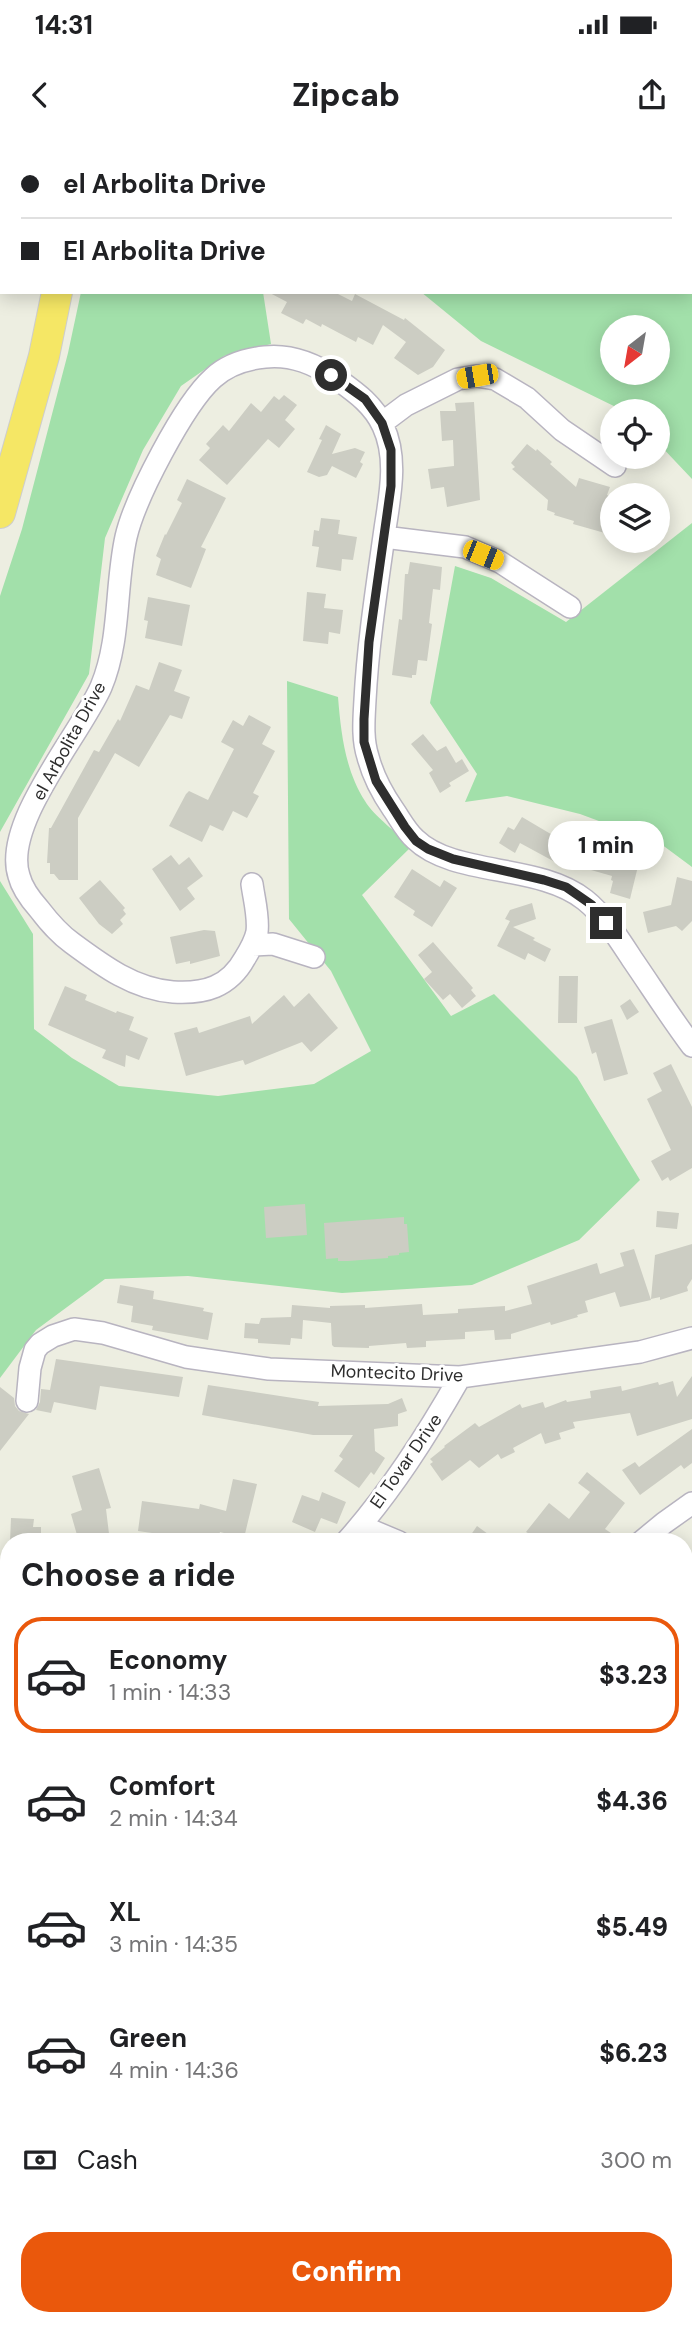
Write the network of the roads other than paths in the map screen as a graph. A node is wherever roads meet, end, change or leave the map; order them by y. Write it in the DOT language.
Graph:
graph roads {
  1 [pos="57,294"];
  2 [pos="382,423"];
  3 [pos="600,456"];
  4 [pos="0,513"];
  5 [pos="384,537"];
  6 [pos="570,607"];
  7 [pos="252,884"];
  8 [pos="253,945"];
  9 [pos="314,957"];
  10 [pos="692,1046"];
  11 [pos="692,1338"];
  12 [pos="460,1377"];
  13 [pos="27,1401"];
  14 [pos="692,1503"];
  15 [pos="355,1533"];
  16 [pos="651,1533"];
  1 -- 4 [label="highway"];
  2 -- 3 [label="street"];
  2 -- 5 [label="street"];
  2 -- 8 [label="street, el Arbolita Drive"];
  5 -- 6 [label="street"];
  5 -- 10 [label="street"];
  7 -- 8 [label="street, el Arbolita Drive"];
  8 -- 9 [label="street"];
  11 -- 12 [label="street, Montecito Drive"];
  12 -- 13 [label="street, Montecito Drive"];
  12 -- 15 [label="street, El Tovar Drive"];
  14 -- 16 [label="street"];
}
